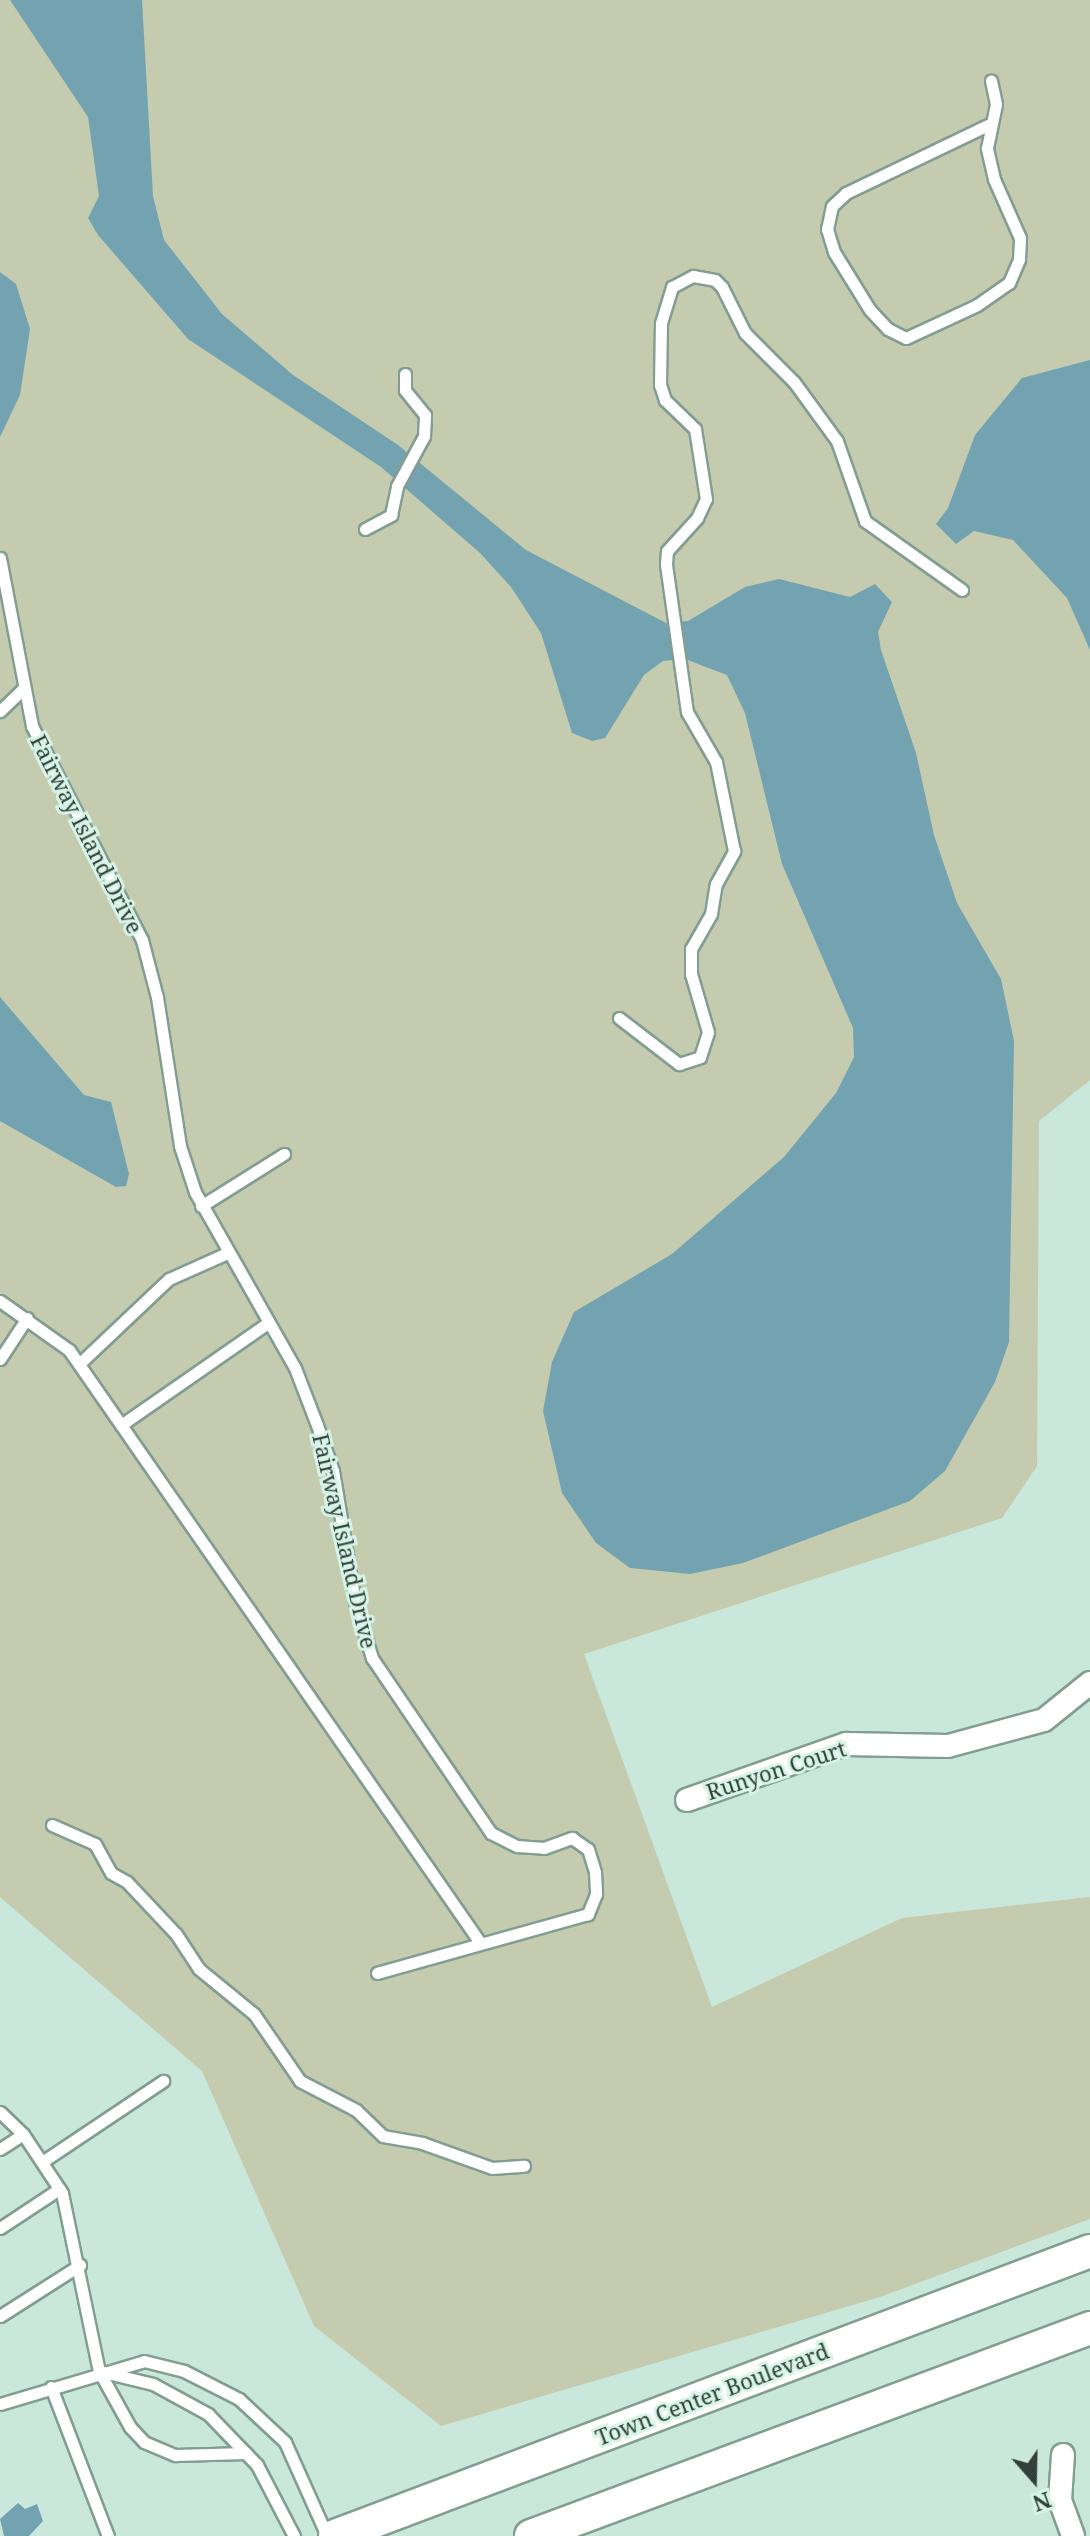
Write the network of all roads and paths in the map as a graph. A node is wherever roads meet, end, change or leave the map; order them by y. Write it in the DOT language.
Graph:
graph roads {
  1 [pos="991,81"];
  2 [pos="990,124"];
  3 [pos="405,374"];
  4 [pos="365,529"];
  5 [pos="0,558"];
  6 [pos="962,590"];
  7 [pos="23,689"];
  8 [pos="0,711"];
  9 [pos="619,1018"];
  10 [pos="284,1154"];
  11 [pos="201,1206"];
  12 [pos="227,1253"];
  13 [pos="0,1301"];
  14 [pos="27,1318"];
  15 [pos="269,1322"];
  16 [pos="0,1359"];
  17 [pos="79,1364"];
  18 [pos="121,1425"];
  19 [pos="1090,1683"];
  20 [pos="687,1800"];
  21 [pos="52,1825"];
  22 [pos="479,1941"];
  23 [pos="377,1973"];
  24 [pos="163,2081"];
  25 [pos="0,2112"];
  26 [pos="23,2134"];
  27 [pos="0,2149"];
  28 [pos="42,2162"];
  29 [pos="524,2166"];
  30 [pos="59,2189"];
  31 [pos="0,2228"];
  32 [pos="1090,2251"];
  33 [pos="80,2265"];
  34 [pos="0,2316"];
  35 [pos="1090,2328"];
  36 [pos="99,2371"];
  37 [pos="51,2387"];
  38 [pos="0,2404"];
  39 [pos="246,2453"];
  40 [pos="1063,2455"];
  41 [pos="108,2536"];
  42 [pos="294,2536"];
  43 [pos="327,2536"];
  44 [pos="335,2536"];
  45 [pos="531,2536"];
  46 [pos="1073,2536"];
  1 -- 2 [label="lane"];
  2 -- 2 [label="lane"];
  3 -- 4 [label="lane"];
  5 -- 7 [label="lane, Fairway Island Drive"];
  6 -- 9 [label="lane"];
  7 -- 8 [label="lane"];
  7 -- 11 [label="lane, Fairway Island Drive"];
  10 -- 11 [label="lane"];
  11 -- 12 [label="lane, Fairway Island Drive"];
  12 -- 15 [label="lane, Fairway Island Drive"];
  12 -- 17 [label="lane"];
  13 -- 14 [label="lane"];
  14 -- 16 [label="lane"];
  14 -- 17 [label="lane"];
  15 -- 18 [label="lane"];
  15 -- 22 [label="lane, Fairway Island Drive"];
  17 -- 18 [label="lane"];
  18 -- 22 [label="lane"];
  19 -- 20 [label="street, Runyon Court"];
  21 -- 29 [label="lane"];
  22 -- 23 [label="lane, Fairway Island Drive"];
  24 -- 28 [label="lane"];
  25 -- 26 [label="lane"];
  26 -- 27 [label="lane"];
  26 -- 28 [label="lane"];
  28 -- 30 [label="lane"];
  30 -- 31 [label="lane"];
  30 -- 33 [label="lane"];
  32 -- 44 [label="main road, Town Center Boulevard"];
  33 -- 34 [label="lane"];
  33 -- 36 [label="lane"];
  35 -- 45 [label="main road"];
  36 -- 37 [label="lane"];
  36 -- 39 [label="lane"];
  36 -- 39 [label="lane"];
  36 -- 43 [label="lane"];
  37 -- 38 [label="lane"];
  37 -- 41 [label="lane"];
  39 -- 42 [label="lane"];
  40 -- 46 [label="street"];
}
